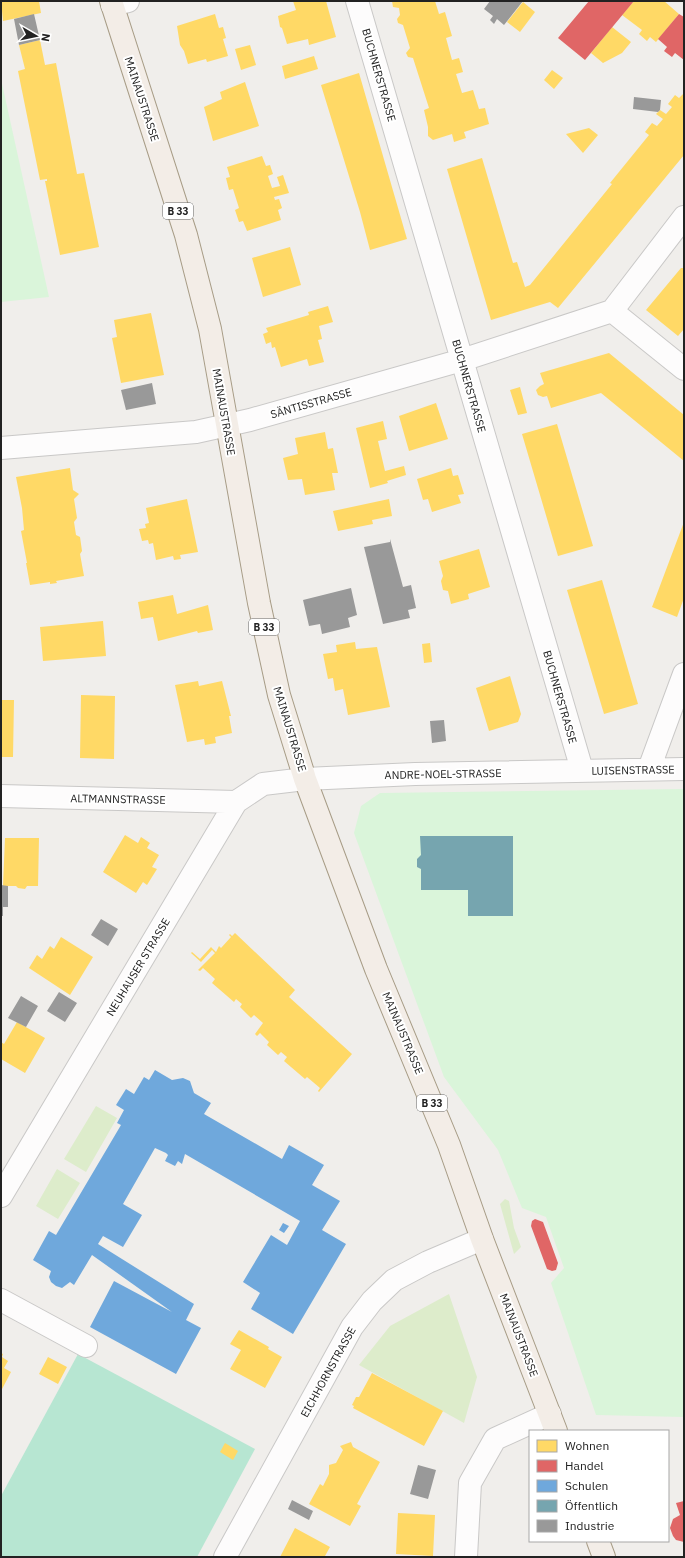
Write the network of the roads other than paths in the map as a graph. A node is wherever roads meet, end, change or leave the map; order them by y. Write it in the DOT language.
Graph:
graph roads {
  1 [pos="357,1"];
  2 [pos="117,2"];
  3 [pos="684,217"];
  4 [pos="612,312"];
  5 [pos="462,360"];
  6 [pos="684,369"];
  7 [pos="227,425"];
  8 [pos="1,448"];
  9 [pos="684,674"];
  10 [pos="648,769"];
  11 [pos="684,769"];
  12 [pos="582,770"];
  13 [pos="305,779"];
  14 [pos="1,796"];
  15 [pos="236,802"];
  16 [pos="1,1196"];
  17 [pos="482,1239"];
  18 [pos="1,1300"];
  19 [pos="86,1346"];
  20 [pos="553,1423"];
  21 [pos="598,1542"];
  22 [pos="225,1557"];
  23 [pos="466,1557"];
  24 [pos="604,1557"];
  1 -- 5 [label="street, BUCHNERSTRASSE"];
  2 -- 7 [label="main road, MAINAUSTRASSE / B 33"];
  3 -- 4 [label="street"];
  4 -- 5 [label="street, SÄNTISSTRASSE"];
  4 -- 6 [label="street"];
  5 -- 7 [label="street, SÄNTISSTRASSE"];
  5 -- 12 [label="street, BUCHNERSTRASSE"];
  7 -- 8 [label="street, SÄNTISSTRASSE"];
  7 -- 13 [label="main road, MAINAUSTRASSE / B 33"];
  9 -- 10 [label="street"];
  10 -- 11 [label="street, LUISENSTRASSE"];
  10 -- 12 [label="street, LUISENSTRASSE"];
  12 -- 13 [label="street, ANDRE-NOEL-STRASSE"];
  13 -- 15 [label="street, NEUHAUSER STRASSE"];
  13 -- 17 [label="main road, MAINAUSTRASSE / B 33"];
  14 -- 15 [label="street, ALTMANNSTRASSE"];
  15 -- 16 [label="street, NEUHAUSER STRASSE"];
  17 -- 20 [label="main road, MAINAUSTRASSE / B 33"];
  17 -- 22 [label="street, EICHHORNSTRASSE"];
  18 -- 19 [label="street"];
  20 -- 23 [label="street"];
  21 -- 24 [label="main road"];
}
